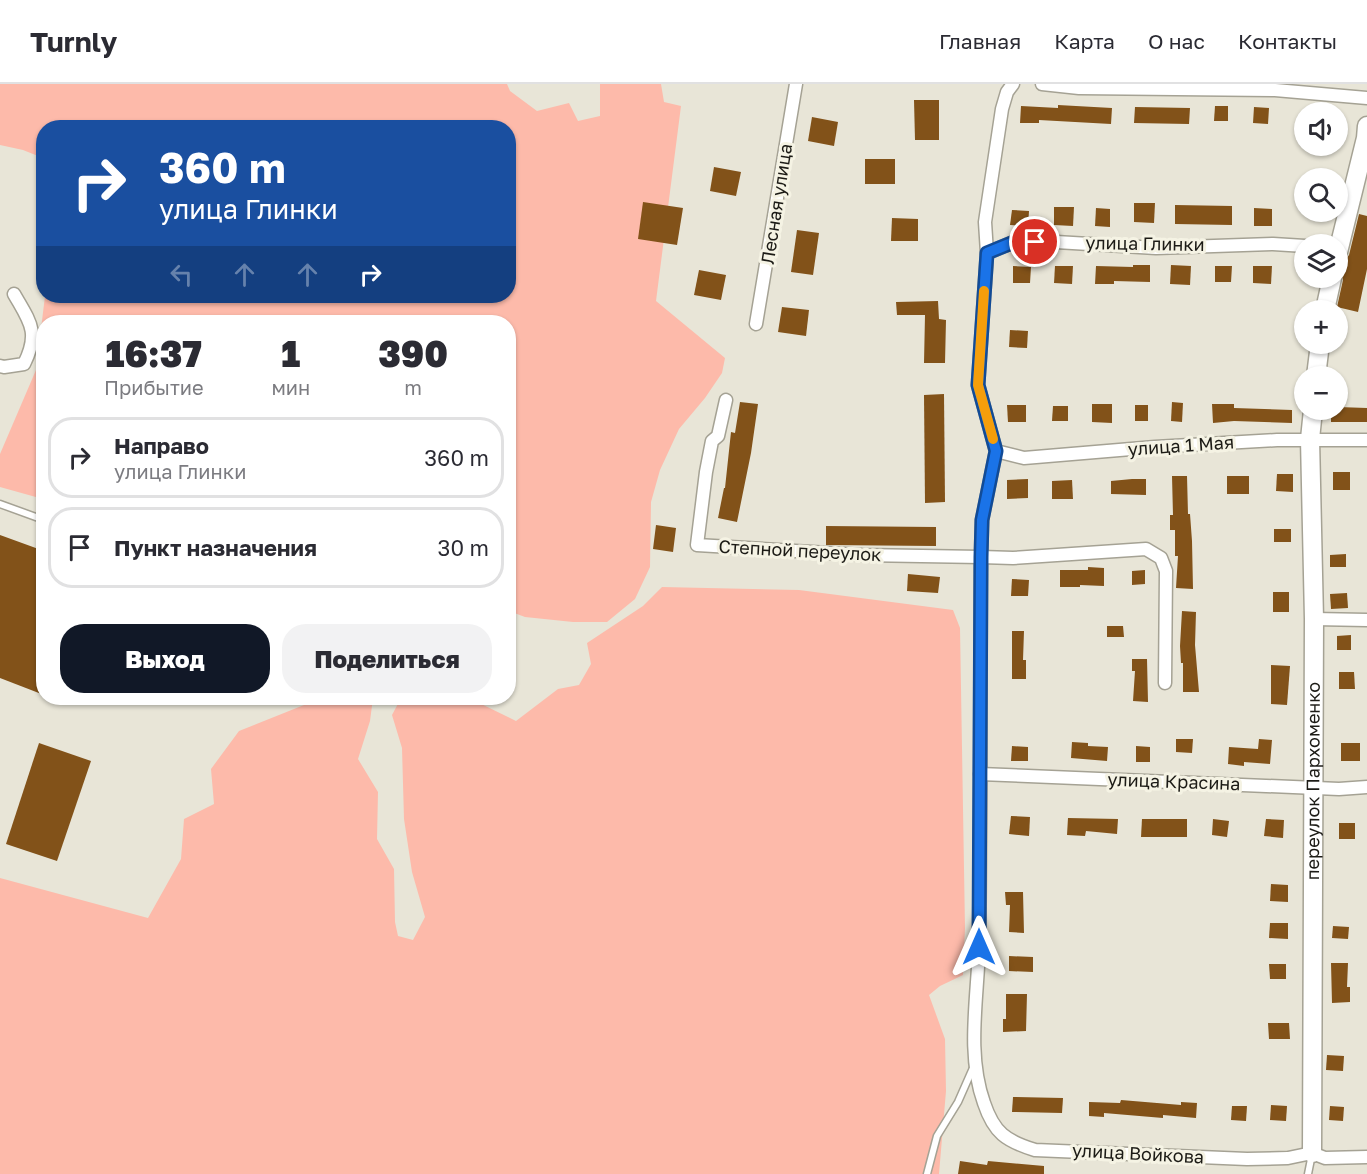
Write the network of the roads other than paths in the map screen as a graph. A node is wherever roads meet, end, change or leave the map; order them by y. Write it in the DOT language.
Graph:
graph roads {
  1 [pos="796,84"];
  2 [pos="1013,84"];
  3 [pos="1042,84"];
  4 [pos="1196,87"];
  5 [pos="1275,87"];
  6 [pos="1367,98"];
  7 [pos="1367,126"];
  8 [pos="1342,234"];
  9 [pos="1294,245"];
  10 [pos="987,253"];
  11 [pos="14,294"];
  12 [pos="756,324"];
  13 [pos="0,366"];
  14 [pos="726,400"];
  15 [pos="1312,420"];
  16 [pos="1310,439"];
  17 [pos="1367,440"];
  18 [pos="996,451"];
  19 [pos="0,504"];
  20 [pos="36,517"];
  21 [pos="981,557"];
  22 [pos="1314,619"];
  23 [pos="1367,620"];
  24 [pos="1165,683"];
  25 [pos="980,774"];
  26 [pos="1367,787"];
  27 [pos="1314,788"];
  28 [pos="975,1063"];
  29 [pos="1312,1153"];
  30 [pos="1367,1157"];
  31 [pos="927,1174"];
  32 [pos="1308,1174"];
  1 -- 12 [label="street, Лесная улица"];
  2 -- 10 [label="street"];
  3 -- 4 [label="street"];
  4 -- 5 [label="street"];
  5 -- 6 [label="street"];
  7 -- 8 [label="street"];
  9 -- 10 [label="street, улица Глинки"];
  10 -- 18 [label="street"];
  11 -- 13 [label="street"];
  14 -- 21 [label="street, Степной переулок"];
  15 -- 16 [label="street, переулок Пархоменко"];
  16 -- 17 [label="street, улица 1 Мая"];
  16 -- 18 [label="street, улица 1 Мая"];
  16 -- 22 [label="street, переулок Пархоменко"];
  18 -- 21 [label="street"];
  19 -- 20 [label="lane"];
  21 -- 24 [label="street, Степной переулок"];
  21 -- 25 [label="street"];
  22 -- 23 [label="street"];
  22 -- 27 [label="street, переулок Пархоменко"];
  25 -- 27 [label="street, улица Красина"];
  25 -- 28 [label="street"];
  26 -- 27 [label="street, улица Красина"];
  27 -- 29 [label="street, переулок Пархоменко"];
  28 -- 29 [label="street, улица Войкова"];
  28 -- 31 [label="lane"];
  29 -- 30 [label="street, улица Войкова"];
  29 -- 32 [label="lane"];
}
